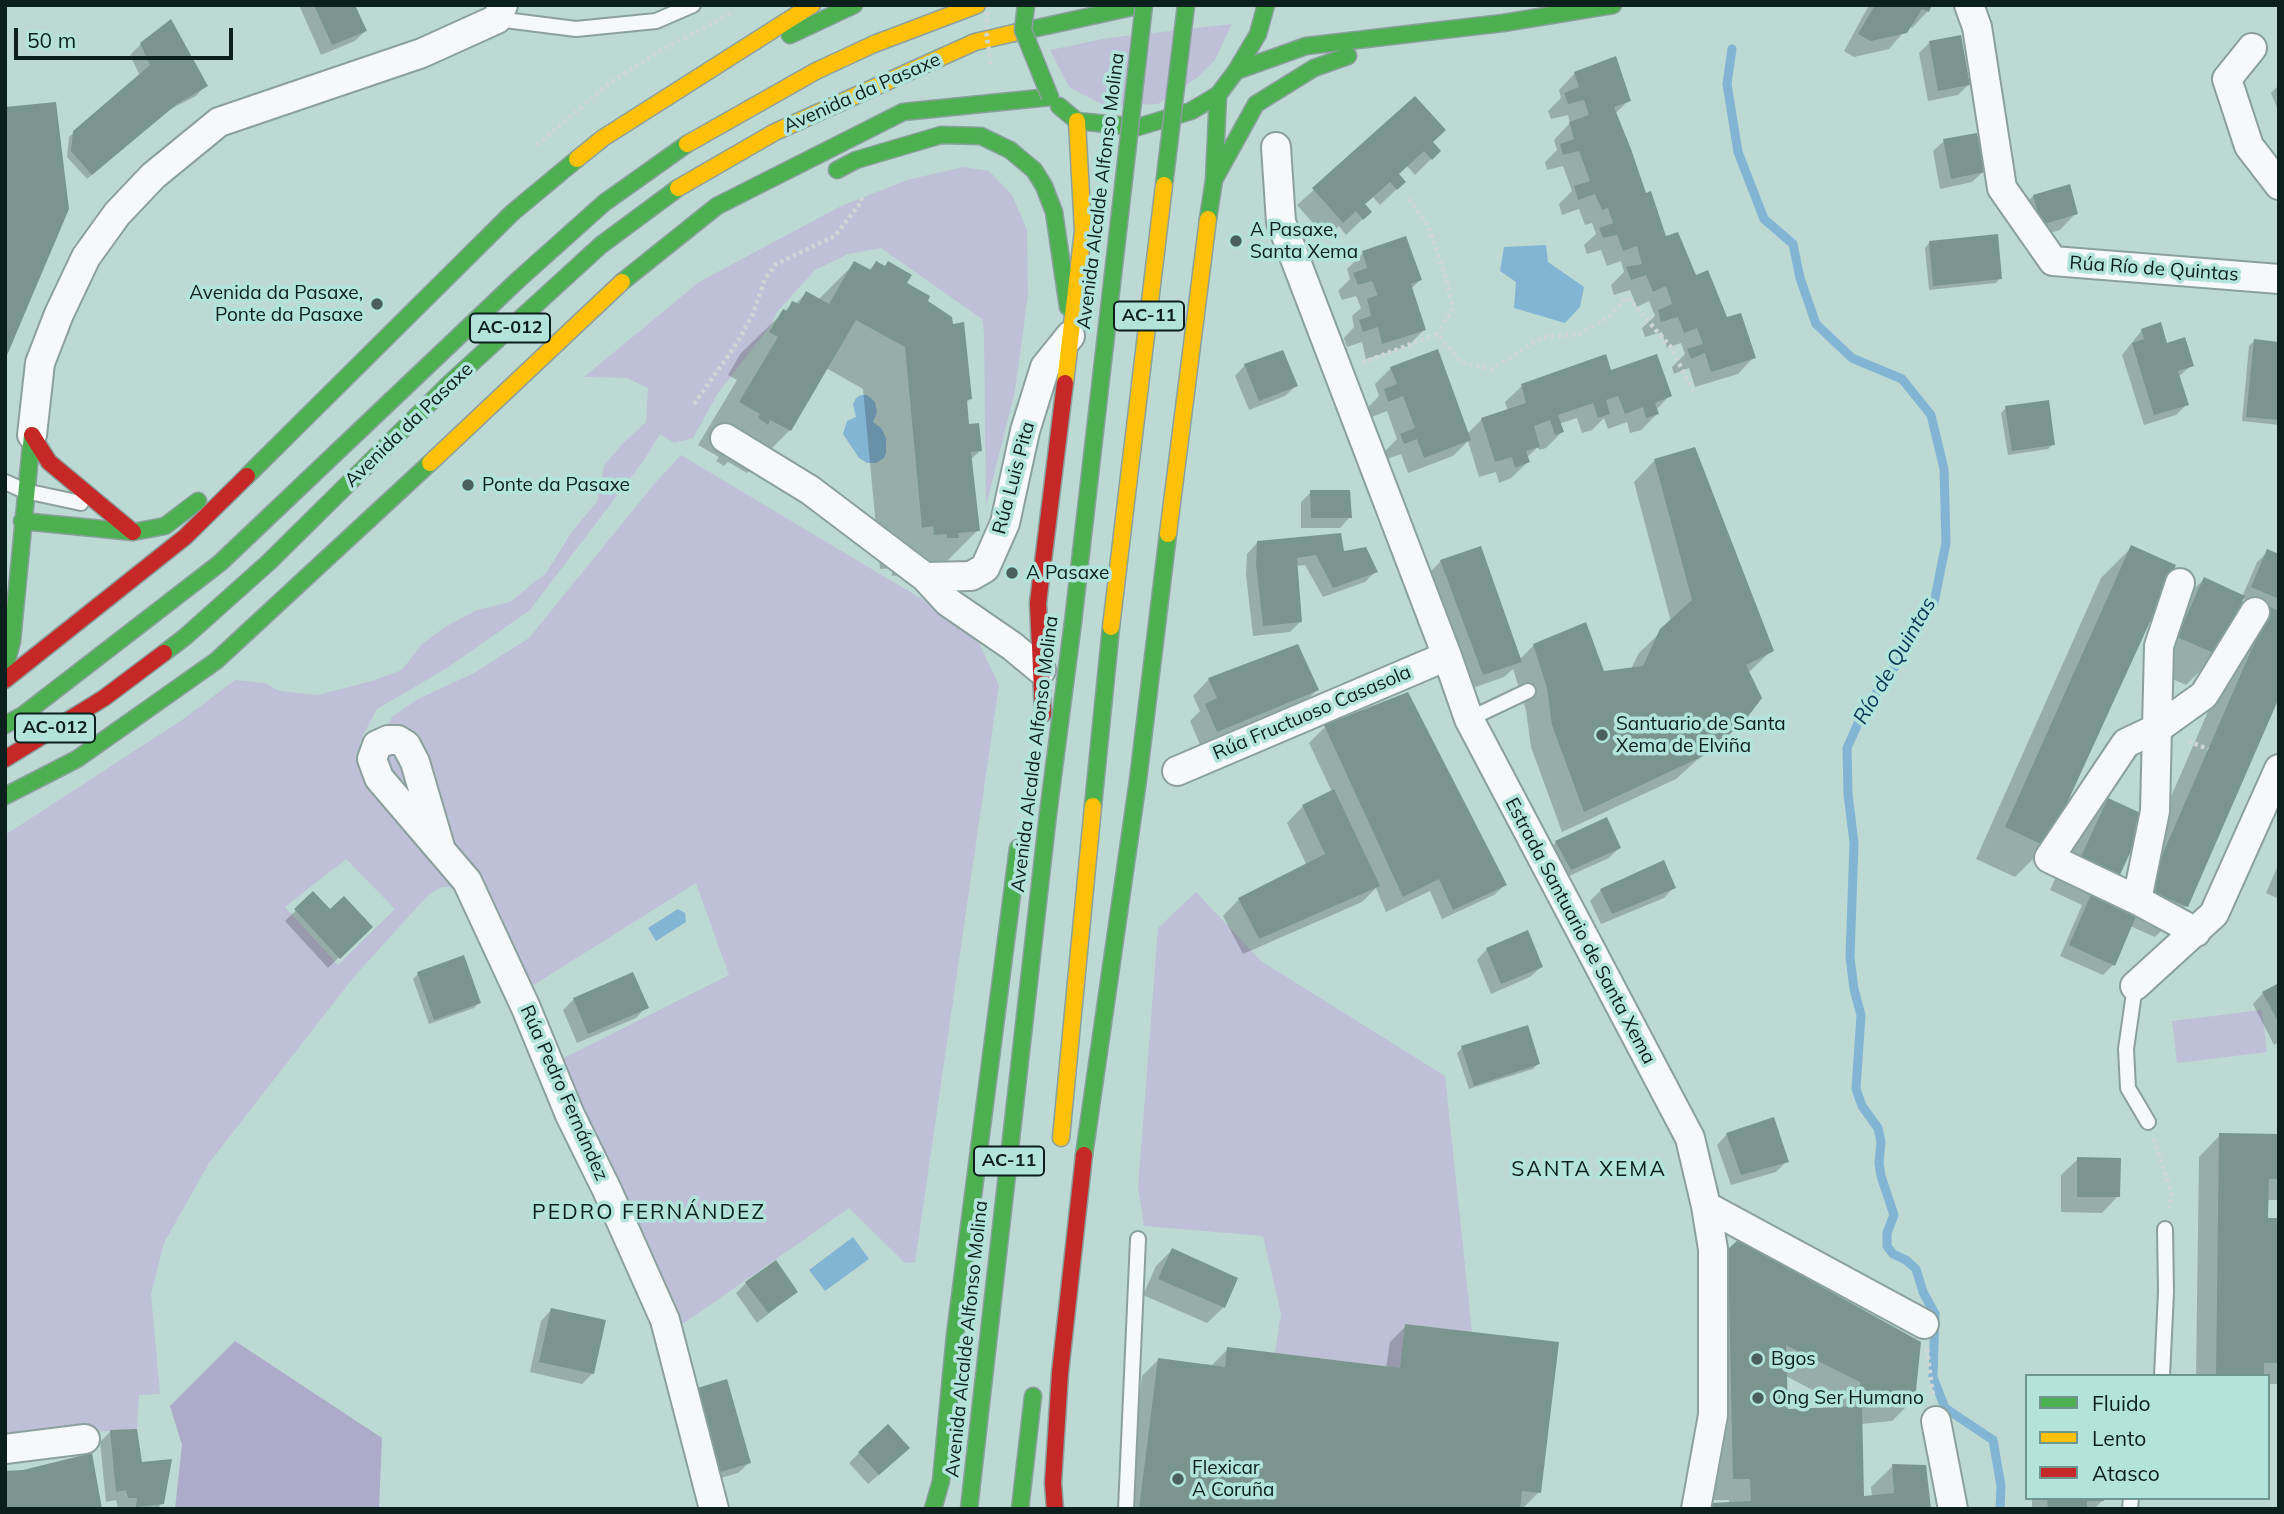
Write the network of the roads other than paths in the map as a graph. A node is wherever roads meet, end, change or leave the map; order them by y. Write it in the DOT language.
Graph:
graph roads {
  1 [pos="693,5"];
  2 [pos="812,5"];
  3 [pos="854,5"];
  4 [pos="977,5"];
  5 [pos="1026,5"];
  6 [pos="1143,5"];
  7 [pos="1186,5"];
  8 [pos="1266,5"];
  9 [pos="1614,5"];
  10 [pos="1969,5"];
  11 [pos="500,12"];
  12 [pos="1416,32"];
  13 [pos="2252,48"];
  14 [pos="721,64"];
  15 [pos="1236,71"];
  16 [pos="1218,95"];
  17 [pos="1050,97"];
  18 [pos="1077,121"];
  19 [pos="1276,147"];
  20 [pos="824,176"];
  21 [pos="1214,180"];
  22 [pos="2279,185"];
  23 [pos="701,240"];
  24 [pos="2279,279"];
  25 [pos="610,292"];
  26 [pos="402,322"];
  27 [pos="1072,333"];
  28 [pos="32,435"];
  29 [pos="725,438"];
  30 [pos="5,482"];
  31 [pos="26,491"];
  32 [pos="103,507"];
  33 [pos="1169,519"];
  34 [pos="22,521"];
  35 [pos="5,529"];
  36 [pos="133,532"];
  37 [pos="925,577"];
  38 [pos="2180,583"];
  39 [pos="2255,611"];
  40 [pos="1447,656"];
  41 [pos="5,668"];
  42 [pos="1041,670"];
  43 [pos="5,680"];
  44 [pos="1528,691"];
  45 [pos="1469,719"];
  46 [pos="1034,725"];
  47 [pos="5,726"];
  48 [pos="2158,728"];
  49 [pos="5,759"];
  50 [pos="2279,769"];
  51 [pos="1177,771"];
  52 [pos="5,796"];
  53 [pos="1048,814"];
  54 [pos="1020,836"];
  55 [pos="440,847"];
  56 [pos="1039,897"];
  57 [pos="1104,900"];
  58 [pos="2137,900"];
  59 [pos="2196,932"];
  60 [pos="1095,955"];
  61 [pos="2135,986"];
  62 [pos="2148,1122"];
  63 [pos="981,1140"];
  64 [pos="1706,1206"];
  65 [pos="2165,1229"];
  66 [pos="1138,1239"];
  67 [pos="1923,1324"];
  68 [pos="1035,1374"];
  69 [pos="2162,1374"];
  70 [pos="1936,1422"];
  71 [pos="85,1439"];
  72 [pos="5,1449"];
  73 [pos="714,1509"];
  74 [pos="933,1509"];
  75 [pos="969,1509"];
  76 [pos="1020,1509"];
  77 [pos="1055,1509"];
  78 [pos="1126,1509"];
  79 [pos="1696,1509"];
  80 [pos="1953,1509"];
  1 -- 11 [label="lane"];
  2 -- 14 [label="main road"];
  3 -- 14 [label="main road"];
  4 -- 47 [label="main road, Avenida da Pasaxe / AC-012"];
  5 -- 17 [label="main road, bridge"];
  6 -- 49 [label="main road, Avenida da Pasaxe / AC-012"];
  6 -- 53 [label="main road, Avenida Alcalde Alfonso Molina / AC-11, bridge"];
  7 -- 60 [label="main road, AC-11, bridge"];
  8 -- 15 [label="main road"];
  9 -- 12 [label="main road"];
  10 -- 24 [label="street, Rúa Río de Quintas"];
  11 -- 28 [label="street"];
  12 -- 15 [label="main road"];
  12 -- 21 [label="main road"];
  13 -- 22 [label="street"];
  14 -- 26 [label="main road"];
  15 -- 16 [label="main road"];
  16 -- 18 [label="main road"];
  16 -- 21 [label="main road, AC-11"];
  17 -- 18 [label="main road"];
  17 -- 25 [label="main road, AC-012"];
  18 -- 27 [label="main road"];
  19 -- 40 [label="street, Estrada Santuario de Santa Xema"];
  20 -- 27 [label="main road"];
  21 -- 33 [label="main road, AC-11"];
  23 -- 25 [label="main road"];
  25 -- 52 [label="main road, AC-012"];
  26 -- 36 [label="main road"];
  26 -- 43 [label="main road"];
  27 -- 37 [label="street, Rúa Luis Pita"];
  27 -- 42 [label="main road"];
  28 -- 31 [label="main road"];
  28 -- 32 [label="main road"];
  29 -- 37 [label="street"];
  30 -- 31 [label="lane"];
  31 -- 32 [label="lane"];
  31 -- 34 [label="main road"];
  32 -- 36 [label="main road"];
  33 -- 57 [label="main road"];
  33 -- 77 [label="main road"];
  34 -- 35 [label="lane"];
  34 -- 36 [label="main road"];
  34 -- 41 [label="main road"];
  37 -- 42 [label="street"];
  38 -- 48 [label="street"];
  39 -- 48 [label="street"];
  40 -- 45 [label="street, Estrada Santuario de Santa Xema"];
  40 -- 51 [label="street, Rúa Fructuoso Casasola"];
  42 -- 46 [label="main road"];
  42 -- 53 [label="main road"];
  44 -- 45 [label="lane"];
  45 -- 64 [label="street, Estrada Santuario de Santa Xema"];
  48 -- 58 [label="street"];
  48 -- 58 [label="street"];
  50 -- 59 [label="street"];
  53 -- 56 [label="main road, Avenida Alcalde Alfonso Molina / AC-11"];
  54 -- 63 [label="main road, AC-11"];
  55 -- 73 [label="street, Rúa Pedro Fernández"];
  56 -- 63 [label="main road"];
  56 -- 75 [label="main road, Avenida Alcalde Alfonso Molina / AC-11"];
  58 -- 59 [label="street"];
  59 -- 61 [label="street"];
  61 -- 62 [label="lane"];
  63 -- 74 [label="main road"];
  64 -- 67 [label="street"];
  64 -- 79 [label="street, Estrada Santuario de Santa Xema"];
  65 -- 69 [label="lane"];
  66 -- 78 [label="lane"];
  68 -- 76 [label="main road"];
  70 -- 80 [label="street"];
  71 -- 72 [label="street"];
}
